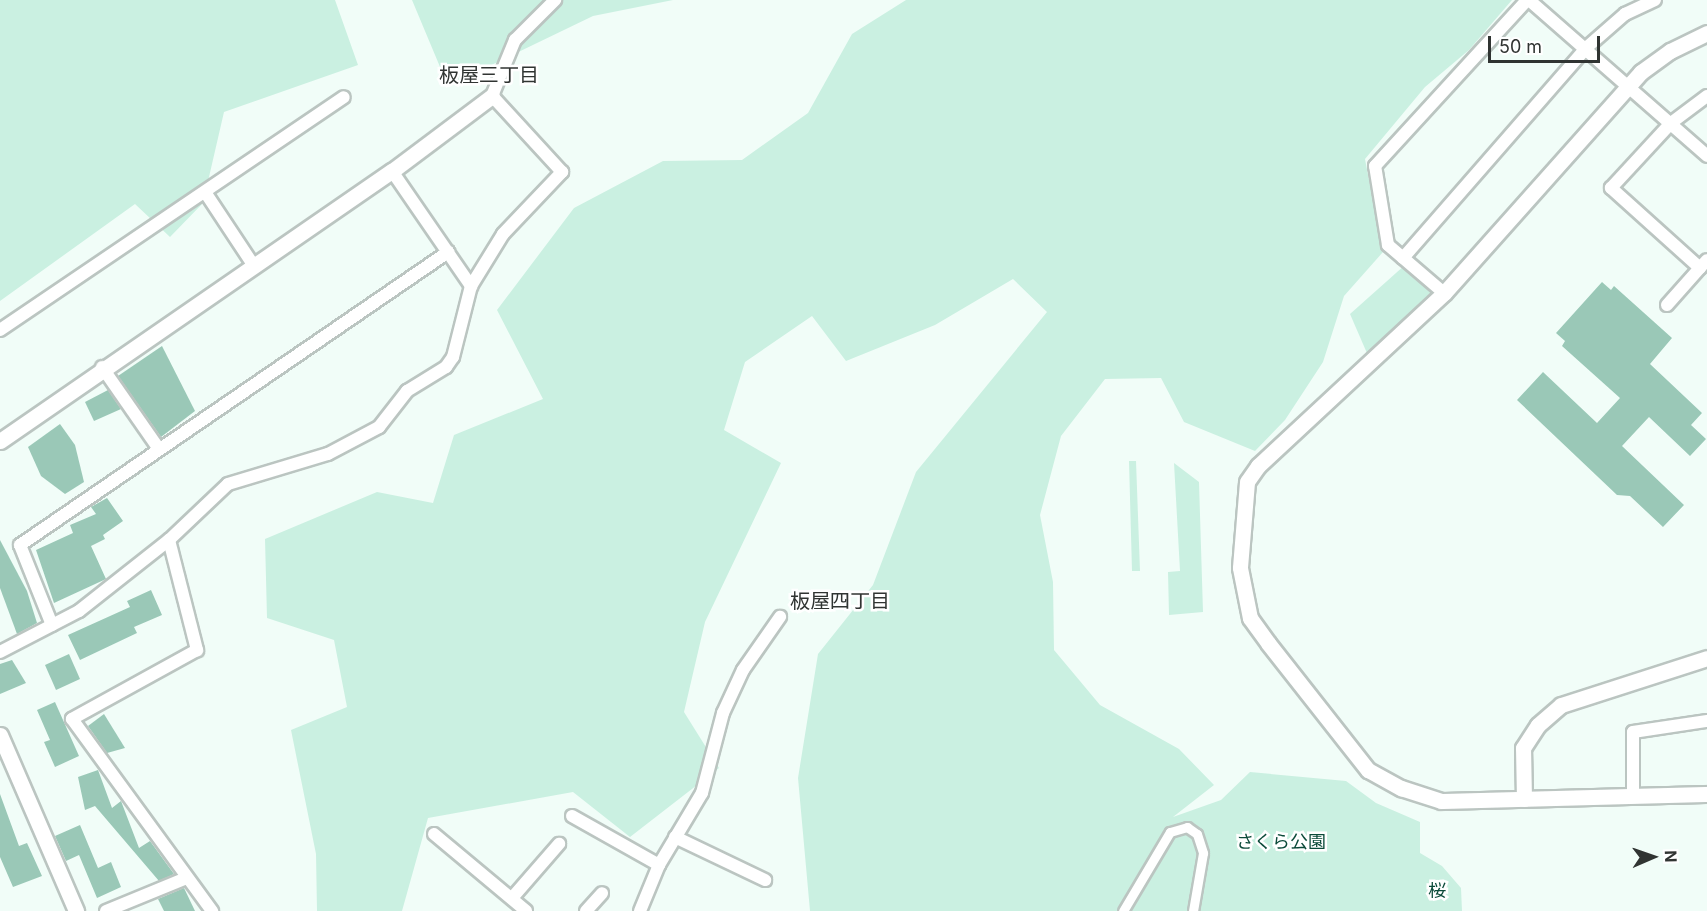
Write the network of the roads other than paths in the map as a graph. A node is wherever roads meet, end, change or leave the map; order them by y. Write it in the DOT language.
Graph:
graph roads {
  1 [pos="555,0"];
  2 [pos="1528,0"];
  3 [pos="1655,0"];
  4 [pos="1707,33"];
  5 [pos="1586,48"];
  6 [pos="1630,85"];
  7 [pos="492,96"];
  8 [pos="1707,96"];
  9 [pos="344,97"];
  10 [pos="1671,123"];
  11 [pos="1707,156"];
  12 [pos="392,171"];
  13 [pos="204,192"];
  14 [pos="448,252"];
  15 [pos="1403,258"];
  16 [pos="252,263"];
  17 [pos="1703,264"];
  18 [pos="471,286"];
  19 [pos="1444,293"];
  20 [pos="1667,305"];
  21 [pos="0,330"];
  22 [pos="102,368"];
  23 [pos="0,441"];
  24 [pos="159,449"];
  25 [pos="170,540"];
  26 [pos="780,617"];
  27 [pos="52,625"];
  28 [pos="0,652"];
  29 [pos="1707,658"];
  30 [pos="1707,721"];
  31 [pos="0,735"];
  32 [pos="1707,794"];
  33 [pos="1633,796"];
  34 [pos="1524,799"];
  35 [pos="572,816"];
  36 [pos="434,834"];
  37 [pos="675,837"];
  38 [pos="559,844"];
  39 [pos="659,865"];
  40 [pos="184,879"];
  41 [pos="765,880"];
  42 [pos="602,893"];
  43 [pos="512,898"];
  44 [pos="76,911"];
  45 [pos="106,911"];
  46 [pos="212,911"];
  47 [pos="526,911"];
  48 [pos="586,911"];
  49 [pos="640,911"];
  50 [pos="1123,911"];
  51 [pos="1194,911"];
  1 -- 7 [label="street"];
  2 -- 5 [label="street"];
  2 -- 15 [label="street"];
  3 -- 5 [label="street"];
  4 -- 6 [label="street"];
  5 -- 6 [label="street"];
  5 -- 15 [label="street"];
  6 -- 10 [label="street"];
  6 -- 19 [label="street"];
  7 -- 12 [label="street"];
  7 -- 18 [label="street"];
  8 -- 10 [label="street"];
  9 -- 13 [label="street"];
  10 -- 11 [label="street"];
  10 -- 17 [label="street"];
  12 -- 14 [label="street"];
  12 -- 16 [label="street"];
  13 -- 16 [label="street"];
  13 -- 21 [label="street"];
  14 -- 18 [label="street"];
  14 -- 24 [label="street"];
  15 -- 19 [label="street"];
  16 -- 22 [label="street"];
  17 -- 20 [label="street"];
  18 -- 25 [label="street"];
  19 -- 34 [label="street"];
  22 -- 23 [label="street"];
  22 -- 24 [label="street"];
  24 -- 27 [label="street"];
  25 -- 27 [label="street"];
  25 -- 40 [label="street"];
  26 -- 37 [label="street"];
  27 -- 28 [label="street"];
  29 -- 34 [label="street"];
  30 -- 33 [label="street"];
  31 -- 44 [label="street"];
  32 -- 33 [label="street"];
  33 -- 34 [label="street"];
  35 -- 39 [label="street"];
  36 -- 43 [label="street"];
  37 -- 39 [label="street"];
  37 -- 41 [label="street"];
  38 -- 43 [label="street"];
  39 -- 49 [label="street"];
  40 -- 45 [label="street"];
  40 -- 46 [label="street"];
  42 -- 48 [label="street"];
  43 -- 47 [label="street"];
  50 -- 51 [label="street"];
}
